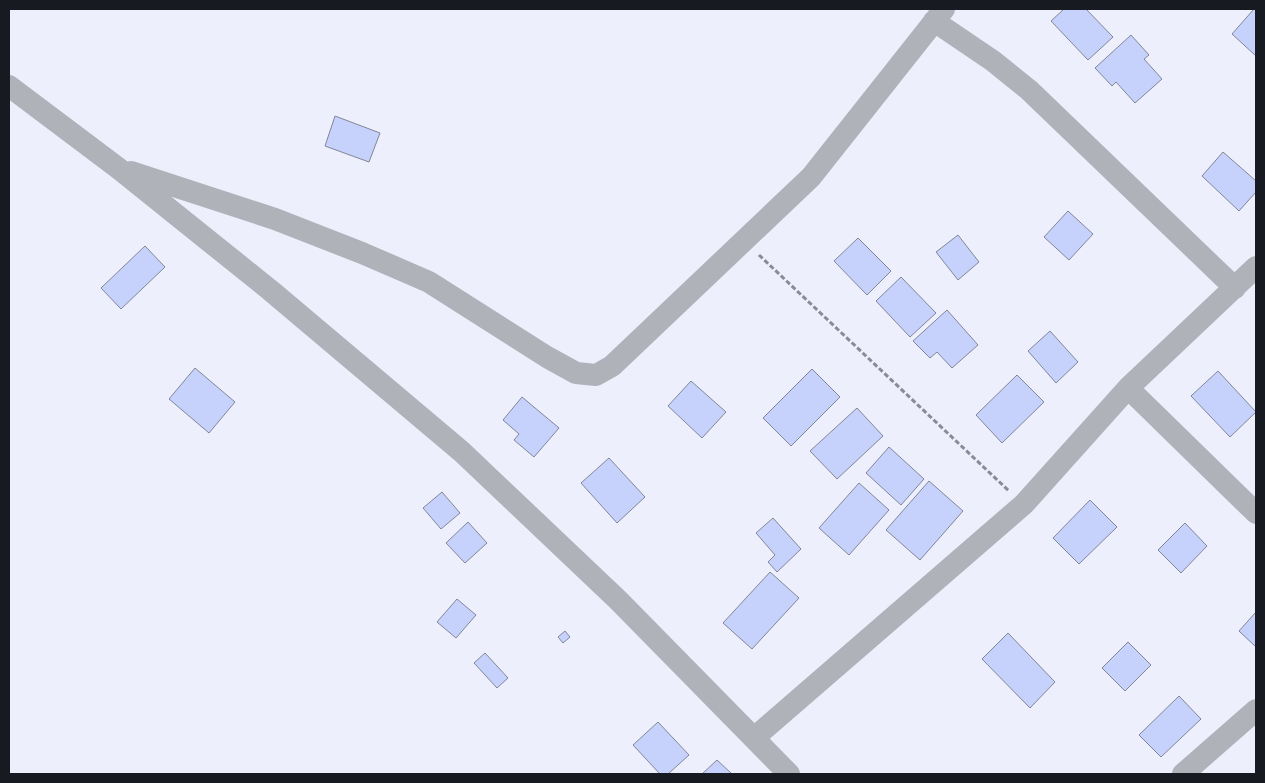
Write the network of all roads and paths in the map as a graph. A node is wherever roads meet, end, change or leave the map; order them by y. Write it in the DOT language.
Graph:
graph roads {
  1 [pos="939,15"];
  2 [pos="9,86"];
  3 [pos="118,168"];
  4 [pos="744,241"];
  5 [pos="1256,267"];
  6 [pos="1235,288"];
  7 [pos="1128,388"];
  8 [pos="1024,504"];
  9 [pos="1256,513"];
  10 [pos="1256,710"];
  11 [pos="754,738"];
  12 [pos="789,774"];
  13 [pos="1183,774"];
  1 -- 4 [label="street"];
  1 -- 6 [label="street"];
  2 -- 3 [label="street"];
  3 -- 4 [label="street"];
  3 -- 11 [label="street"];
  4 -- 8 [label="path"];
  5 -- 6 [label="street"];
  6 -- 7 [label="street"];
  7 -- 8 [label="street"];
  7 -- 9 [label="street"];
  8 -- 11 [label="street"];
  10 -- 13 [label="street"];
  11 -- 12 [label="street"];
}
